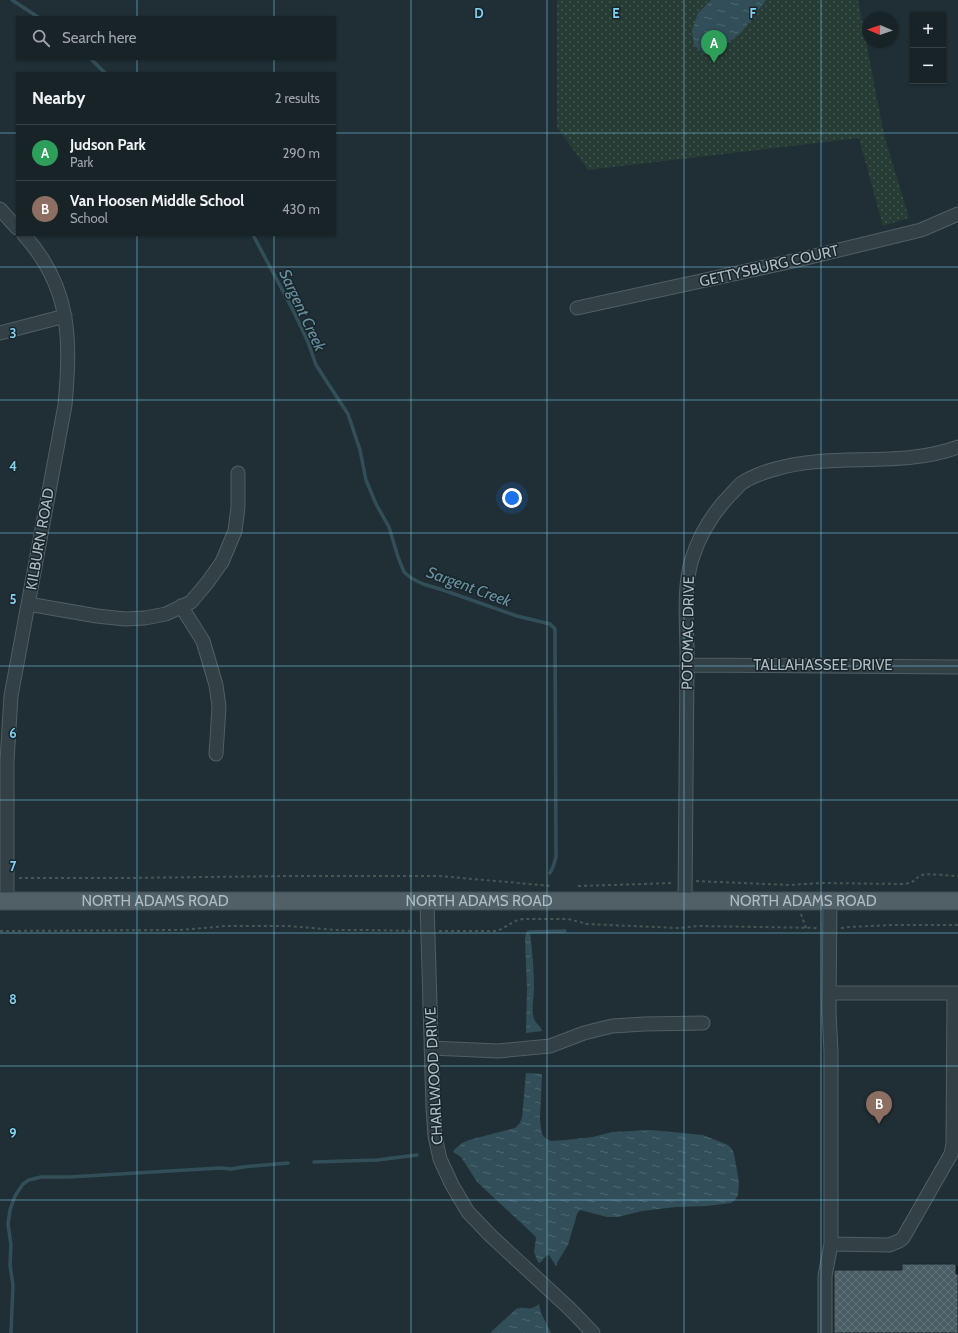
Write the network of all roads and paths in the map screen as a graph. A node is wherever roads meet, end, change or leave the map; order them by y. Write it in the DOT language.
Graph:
graph roads {
  1 [pos="0,209"];
  2 [pos="958,214"];
  3 [pos="16,227"];
  4 [pos="25,236"];
  5 [pos="577,308"];
  6 [pos="65,316"];
  7 [pos="0,333"];
  8 [pos="958,447"];
  9 [pos="238,473"];
  10 [pos="28,604"];
  11 [pos="182,606"];
  12 [pos="687,665"];
  13 [pos="958,667"];
  14 [pos="4,742"];
  15 [pos="216,754"];
  16 [pos="958,876"];
  17 [pos="17,878"];
  18 [pos="697,881"];
  19 [pos="668,883"];
  20 [pos="556,886"];
  21 [pos="574,886"];
  22 [pos="4,901"];
  23 [pos="685,901"];
  24 [pos="830,901"];
  25 [pos="958,901"];
  26 [pos="427,902"];
  27 [pos="802,916"];
  28 [pos="958,926"];
  29 [pos="806,928"];
  30 [pos="817,928"];
  31 [pos="841,928"];
  32 [pos="0,931"];
  33 [pos="418,931"];
  34 [pos="436,932"];
  35 [pos="829,993"];
  36 [pos="956,993"];
  37 [pos="703,1022"];
  38 [pos="431,1048"];
  39 [pos="831,1244"];
  40 [pos="593,1333"];
  41 [pos="825,1333"];
  1 -- 3 [label="street"];
  2 -- 5 [label="street, GETTYSBURG COURT"];
  4 -- 6 [label="street, KILBURN ROAD"];
  6 -- 7 [label="street"];
  6 -- 10 [label="street, KILBURN ROAD"];
  8 -- 12 [label="street, POTOMAC DRIVE"];
  9 -- 11 [label="street"];
  10 -- 11 [label="street"];
  10 -- 14 [label="street, KILBURN ROAD"];
  11 -- 15 [label="street"];
  12 -- 13 [label="street, TALLAHASSEE DRIVE"];
  12 -- 23 [label="street, POTOMAC DRIVE"];
  14 -- 22 [label="street, KILBURN ROAD"];
  16 -- 18 [label="path"];
  17 -- 20 [label="path"];
  19 -- 21 [label="path"];
  22 -- 26 [label="main road, NORTH ADAMS ROAD"];
  23 -- 24 [label="main road, NORTH ADAMS ROAD"];
  23 -- 26 [label="main road, NORTH ADAMS ROAD"];
  24 -- 25 [label="main road, NORTH ADAMS ROAD"];
  24 -- 35 [label="street"];
  26 -- 38 [label="street, CHARLWOOD DRIVE"];
  27 -- 29 [label="path"];
  28 -- 31 [label="path"];
  29 -- 30 [label="path"];
  29 -- 34 [label="path"];
  32 -- 33 [label="path"];
  35 -- 36 [label="street"];
  35 -- 39 [label="street"];
  36 -- 39 [label="street"];
  37 -- 38 [label="street"];
  38 -- 40 [label="street, CHARLWOOD DRIVE"];
  39 -- 41 [label="street"];
}
